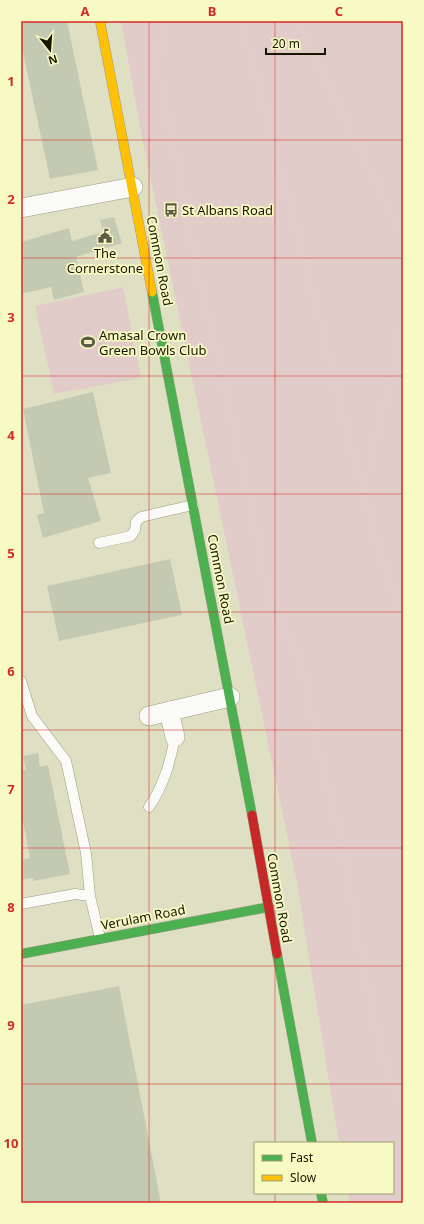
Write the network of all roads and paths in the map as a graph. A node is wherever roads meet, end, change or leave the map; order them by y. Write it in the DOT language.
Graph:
graph roads {
  1 [pos="100,21"];
  2 [pos="162,21"];
  3 [pos="242,21"];
  4 [pos="297,21"];
  5 [pos="133,187"];
  6 [pos="21,208"];
  7 [pos="403,239"];
  8 [pos="403,318"];
  9 [pos="364,492"];
  10 [pos="193,505"];
  11 [pos="99,543"];
  12 [pos="403,619"];
  13 [pos="21,681"];
  14 [pos="230,697"];
  15 [pos="169,711"];
  16 [pos="149,716"];
  17 [pos="175,737"];
  18 [pos="150,807"];
  19 [pos="90,896"];
  20 [pos="21,904"];
  21 [pos="269,907"];
  22 [pos="100,938"];
  23 [pos="21,954"];
  24 [pos="403,1112"];
  25 [pos="312,1142"];
  1 -- 5 [label="street, Common Road"];
  2 -- 24 [label="path"];
  3 -- 9 [label="path"];
  4 -- 7 [label="path"];
  5 -- 6 [label="street"];
  5 -- 10 [label="street, Common Road"];
  8 -- 9 [label="path"];
  9 -- 12 [label="path"];
  10 -- 11 [label="lane"];
  10 -- 14 [label="street, Common Road"];
  13 -- 19 [label="lane"];
  14 -- 15 [label="street"];
  14 -- 21 [label="street, Common Road"];
  15 -- 16 [label="street"];
  15 -- 17 [label="street"];
  17 -- 18 [label="lane"];
  19 -- 20 [label="lane"];
  19 -- 22 [label="lane"];
  21 -- 22 [label="street, Verulam Road"];
  21 -- 25 [label="street, Common Road"];
  22 -- 23 [label="street, Verulam Road"];
}
